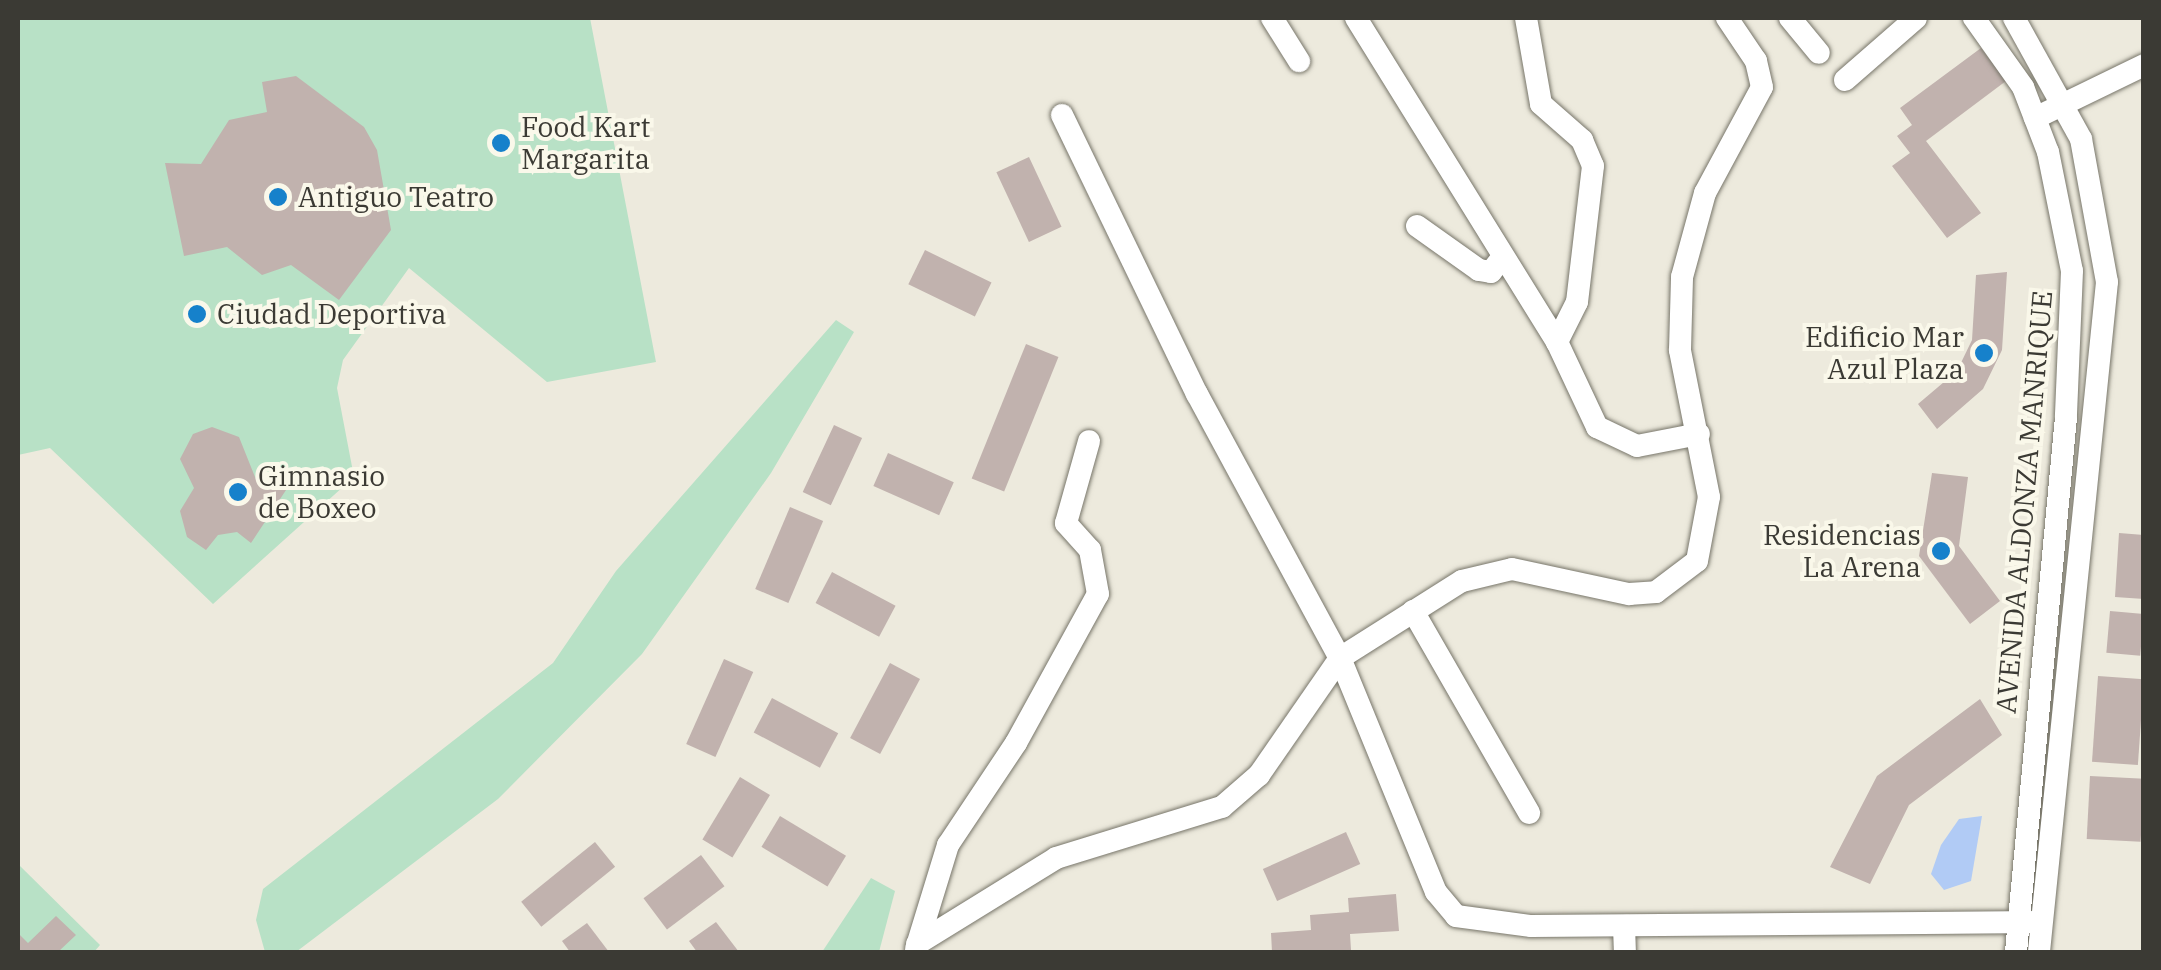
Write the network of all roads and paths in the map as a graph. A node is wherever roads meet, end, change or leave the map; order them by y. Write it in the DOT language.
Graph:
graph roads {
  1 [pos="1272,18"];
  2 [pos="1356,18"];
  3 [pos="1526,18"];
  4 [pos="1727,18"];
  5 [pos="1790,18"];
  6 [pos="1916,18"];
  7 [pos="1974,18"];
  8 [pos="2014,18"];
  9 [pos="1820,53"];
  10 [pos="1299,62"];
  11 [pos="2144,65"];
  12 [pos="1845,80"];
  13 [pos="2068,106"];
  14 [pos="1062,115"];
  15 [pos="2035,118"];
  16 [pos="1417,226"];
  17 [pos="1502,258"];
  18 [pos="1557,342"];
  19 [pos="1699,434"];
  20 [pos="1089,441"];
  21 [pos="1413,612"];
  22 [pos="1340,658"];
  23 [pos="1529,813"];
  24 [pos="2029,922"];
  25 [pos="1624,926"];
  26 [pos="916,948"];
  27 [pos="1624,952"];
  28 [pos="2016,952"];
  29 [pos="2039,952"];
  1 -- 10 [label="street"];
  2 -- 17 [label="street"];
  3 -- 18 [label="street"];
  4 -- 19 [label="street"];
  5 -- 9 [label="street"];
  6 -- 12 [label="street"];
  7 -- 15 [label="street, AVENIDA ALDONZA MANRIQUE"];
  8 -- 13 [label="street, AVENIDA ALDONZA MANRIQUE"];
  11 -- 13 [label="street"];
  13 -- 15 [label="street"];
  13 -- 24 [label="street, AVENIDA ALDONZA MANRIQUE"];
  14 -- 22 [label="street"];
  15 -- 24 [label="street, AVENIDA ALDONZA MANRIQUE"];
  16 -- 17 [label="street"];
  17 -- 18 [label="street"];
  18 -- 19 [label="street"];
  19 -- 21 [label="street"];
  20 -- 26 [label="street"];
  21 -- 22 [label="street"];
  21 -- 23 [label="street"];
  22 -- 25 [label="street"];
  22 -- 26 [label="street"];
  24 -- 25 [label="street"];
  24 -- 28 [label="street, AVENIDA ALDONZA MANRIQUE"];
  24 -- 29 [label="street, AVENIDA ALDONZA MANRIQUE"];
  25 -- 27 [label="street"];
}
